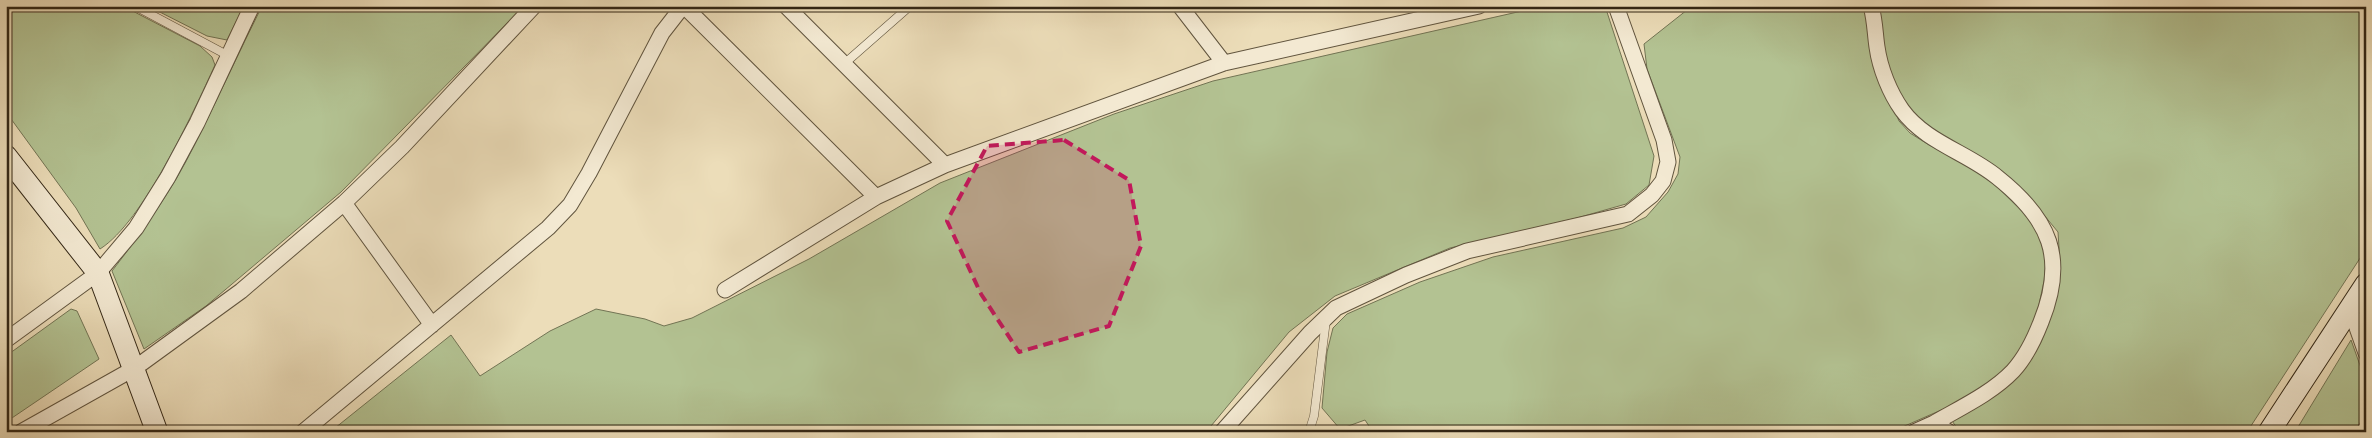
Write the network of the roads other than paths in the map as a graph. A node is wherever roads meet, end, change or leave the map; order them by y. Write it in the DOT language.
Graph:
graph roads {
  1 [pos="135,6"];
  2 [pos="252,6"];
  3 [pos="534,6"];
  4 [pos="683,6"];
  5 [pos="786,6"];
  6 [pos="910,6"];
  7 [pos="1180,6"];
  8 [pos="1479,6"];
  9 [pos="1616,6"];
  10 [pos="1871,6"];
  11 [pos="227,55"];
  12 [pos="1224,63"];
  13 [pos="844,64"];
  14 [pos="6,156"];
  15 [pos="945,165"];
  16 [pos="876,198"];
  17 [pos="344,203"];
  18 [pos="98,273"];
  19 [pos="2366,284"];
  20 [pos="725,290"];
  21 [pos="2350,308"];
  22 [pos="1326,318"];
  23 [pos="432,325"];
  24 [pos="6,340"];
  25 [pos="2366,353"];
  26 [pos="135,368"];
  27 [pos="1934,423"];
  28 [pos="21,432"];
  29 [pos="157,432"];
  30 [pos="303,432"];
  31 [pos="1222,432"];
  32 [pos="1308,432"];
  33 [pos="1914,432"];
  34 [pos="1949,432"];
  35 [pos="2269,432"];
  1 -- 11 [label="lane"];
  2 -- 11 [label="street"];
  3 -- 17 [label="street"];
  4 -- 16 [label="street"];
  4 -- 23 [label="street"];
  5 -- 13 [label="street"];
  6 -- 13 [label="lane"];
  7 -- 12 [label="street"];
  8 -- 12 [label="street"];
  9 -- 22 [label="street"];
  10 -- 27 [label="street"];
  11 -- 18 [label="street"];
  12 -- 15 [label="street"];
  13 -- 15 [label="street"];
  14 -- 18 [label="street"];
  15 -- 16 [label="street"];
  16 -- 20 [label="street"];
  17 -- 23 [label="street"];
  17 -- 26 [label="street"];
  18 -- 24 [label="street"];
  18 -- 26 [label="street"];
  19 -- 21 [label="street"];
  21 -- 25 [label="street"];
  21 -- 35 [label="street"];
  22 -- 31 [label="street"];
  22 -- 32 [label="lane"];
  23 -- 30 [label="street"];
  26 -- 28 [label="street"];
  26 -- 29 [label="street"];
  27 -- 33 [label="street"];
  27 -- 34 [label="street"];
}
